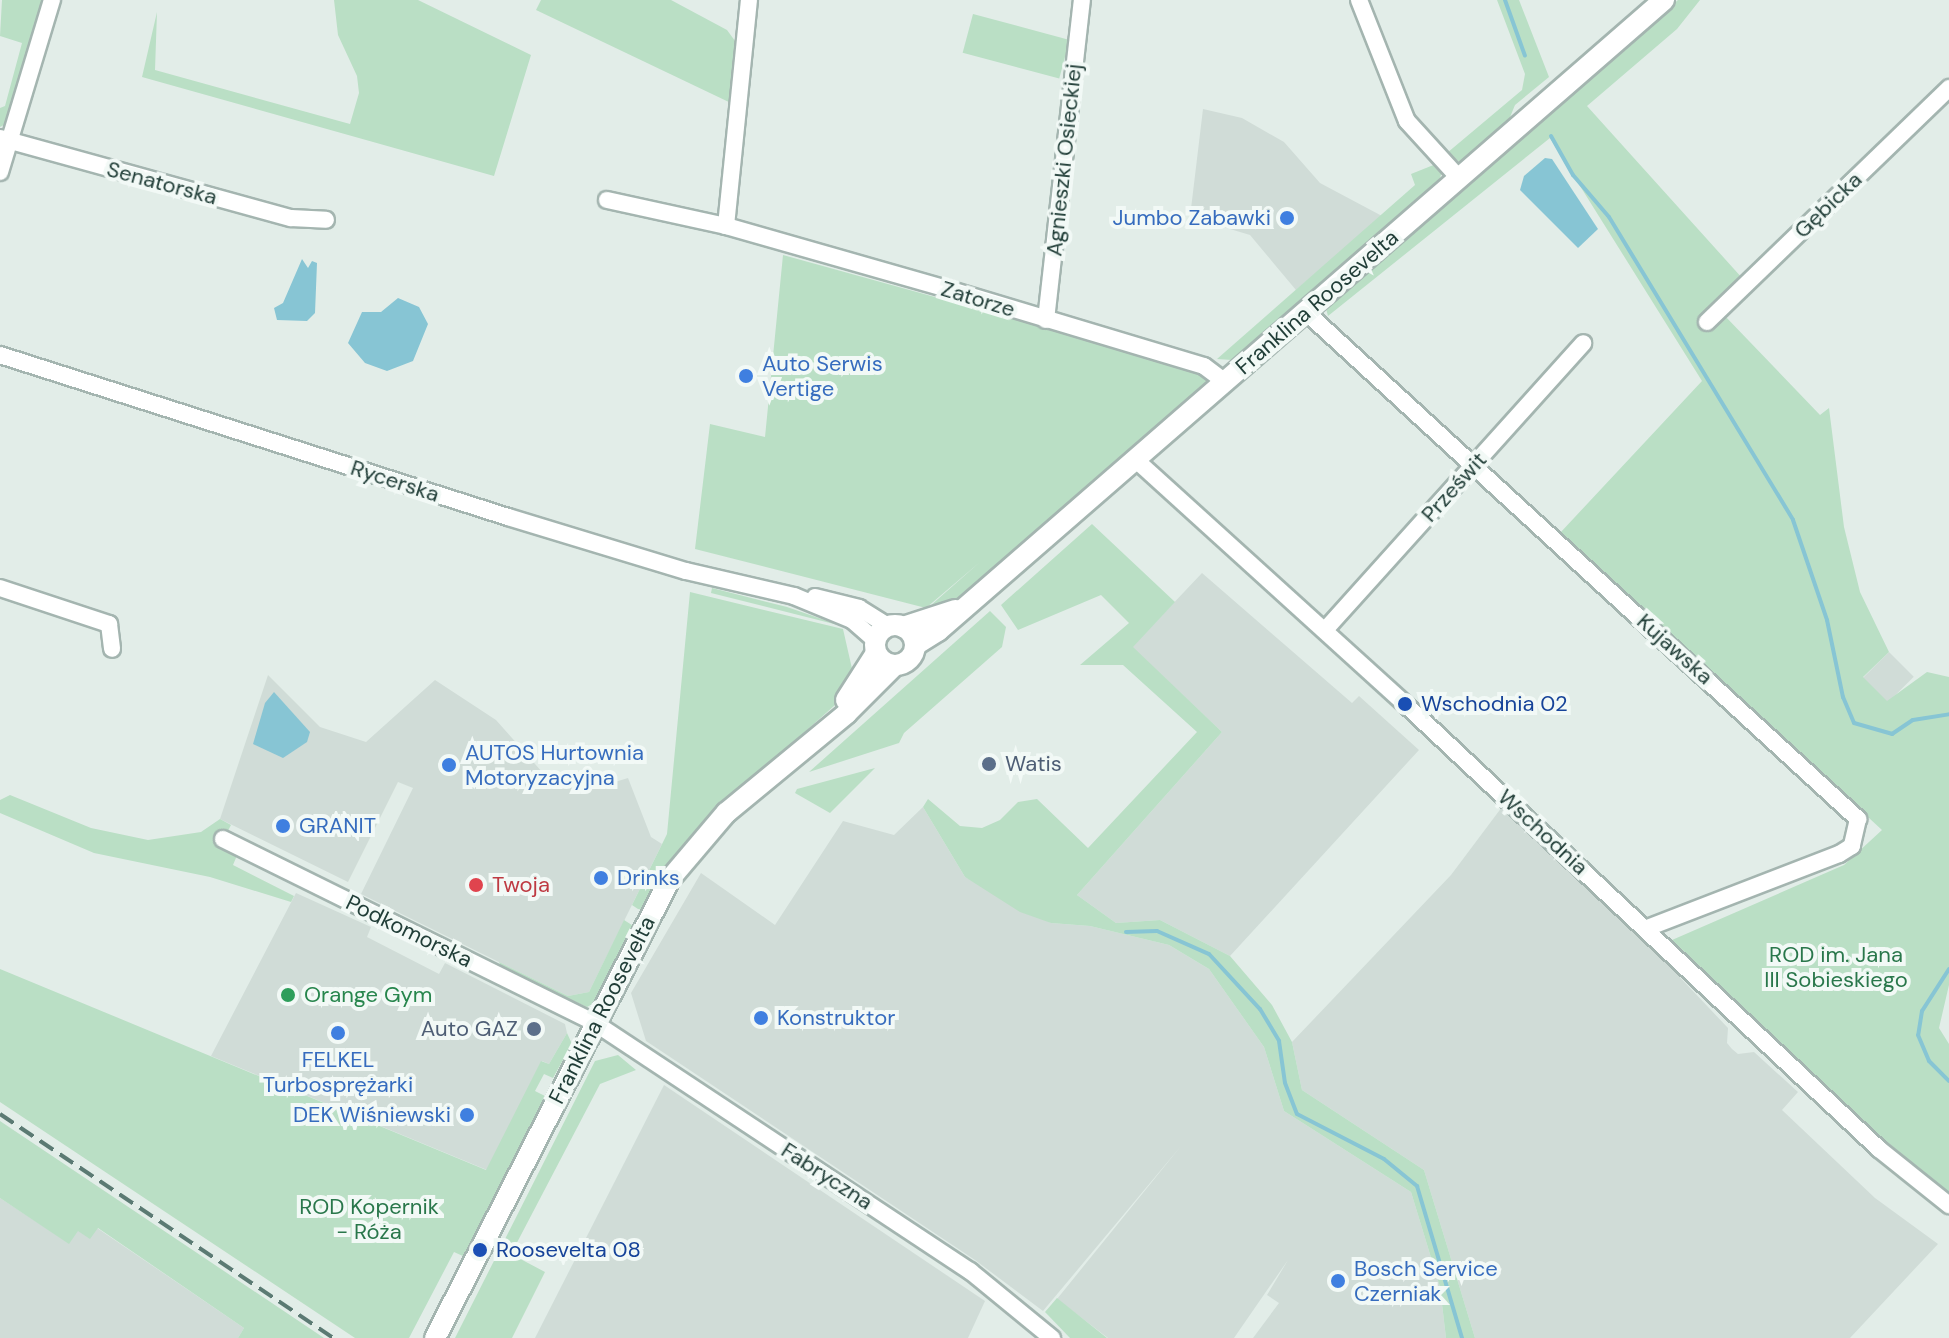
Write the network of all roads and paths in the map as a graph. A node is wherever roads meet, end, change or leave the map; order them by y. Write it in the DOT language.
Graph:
graph roads {
  1 [pos="52,0"];
  2 [pos="749,0"];
  3 [pos="1082,0"];
  4 [pos="1359,0"];
  5 [pos="1664,0"];
  6 [pos="1949,88"];
  7 [pos="5,139"];
  8 [pos="0,172"];
  9 [pos="1459,178"];
  10 [pos="607,200"];
  11 [pos="326,220"];
  12 [pos="726,226"];
  13 [pos="1306,312"];
  14 [pos="1046,320"];
  15 [pos="1707,322"];
  16 [pos="1583,343"];
  17 [pos="0,355"];
  18 [pos="1225,382"];
  19 [pos="1136,460"];
  20 [pos="1474,466"];
  21 [pos="0,588"];
  22 [pos="970,603"];
  23 [pos="1325,630"];
  24 [pos="885,637"];
  25 [pos="917,644"];
  26 [pos="112,649"];
  27 [pos="895,665"];
  28 [pos="828,727"];
  29 [pos="223,839"];
  30 [pos="1647,928"];
  31 [pos="595,1023"];
  32 [pos="1949,1205"];
  33 [pos="435,1338"];
  34 [pos="1052,1338"];
  1 -- 7 [label="street"];
  2 -- 12 [label="street"];
  3 -- 14 [label="street, Agnieszki Osieckiej"];
  4 -- 9 [label="street"];
  5 -- 9 [label="street, Franklina Roosevelta"];
  6 -- 15 [label="street, Gębicka"];
  7 -- 8 [label="street"];
  7 -- 11 [label="street, Senatorska"];
  9 -- 13 [label="street, Franklina Roosevelta"];
  10 -- 12 [label="street, Zatorze"];
  12 -- 14 [label="street, Zatorze"];
  13 -- 18 [label="street, Franklina Roosevelta"];
  13 -- 20 [label="street, Kujawska"];
  14 -- 18 [label="street, Zatorze"];
  16 -- 20 [label="street, Prześwit"];
  17 -- 24 [label="street, Rycerska"];
  18 -- 19 [label="street, Franklina Roosevelta"];
  19 -- 22 [label="street, Franklina Roosevelta"];
  19 -- 23 [label="street, Wschodnia"];
  20 -- 23 [label="street, Prześwit"];
  20 -- 30 [label="street, Kujawska"];
  21 -- 26 [label="street"];
  22 -- 24 [label="street, Franklina Roosevelta"];
  22 -- 25 [label="street, Franklina Roosevelta"];
  23 -- 30 [label="street, Wschodnia"];
  24 -- 25 [label="street"];
  24 -- 27 [label="street"];
  24 -- 28 [label="street, Franklina Roosevelta"];
  25 -- 27 [label="street, Franklina Roosevelta"];
  27 -- 28 [label="street, Franklina Roosevelta"];
  28 -- 31 [label="street, Franklina Roosevelta"];
  29 -- 31 [label="street, Podkomorska"];
  30 -- 32 [label="street, Wschodnia"];
  31 -- 33 [label="street, Franklina Roosevelta"];
  31 -- 34 [label="street, Fabryczna"];
}
